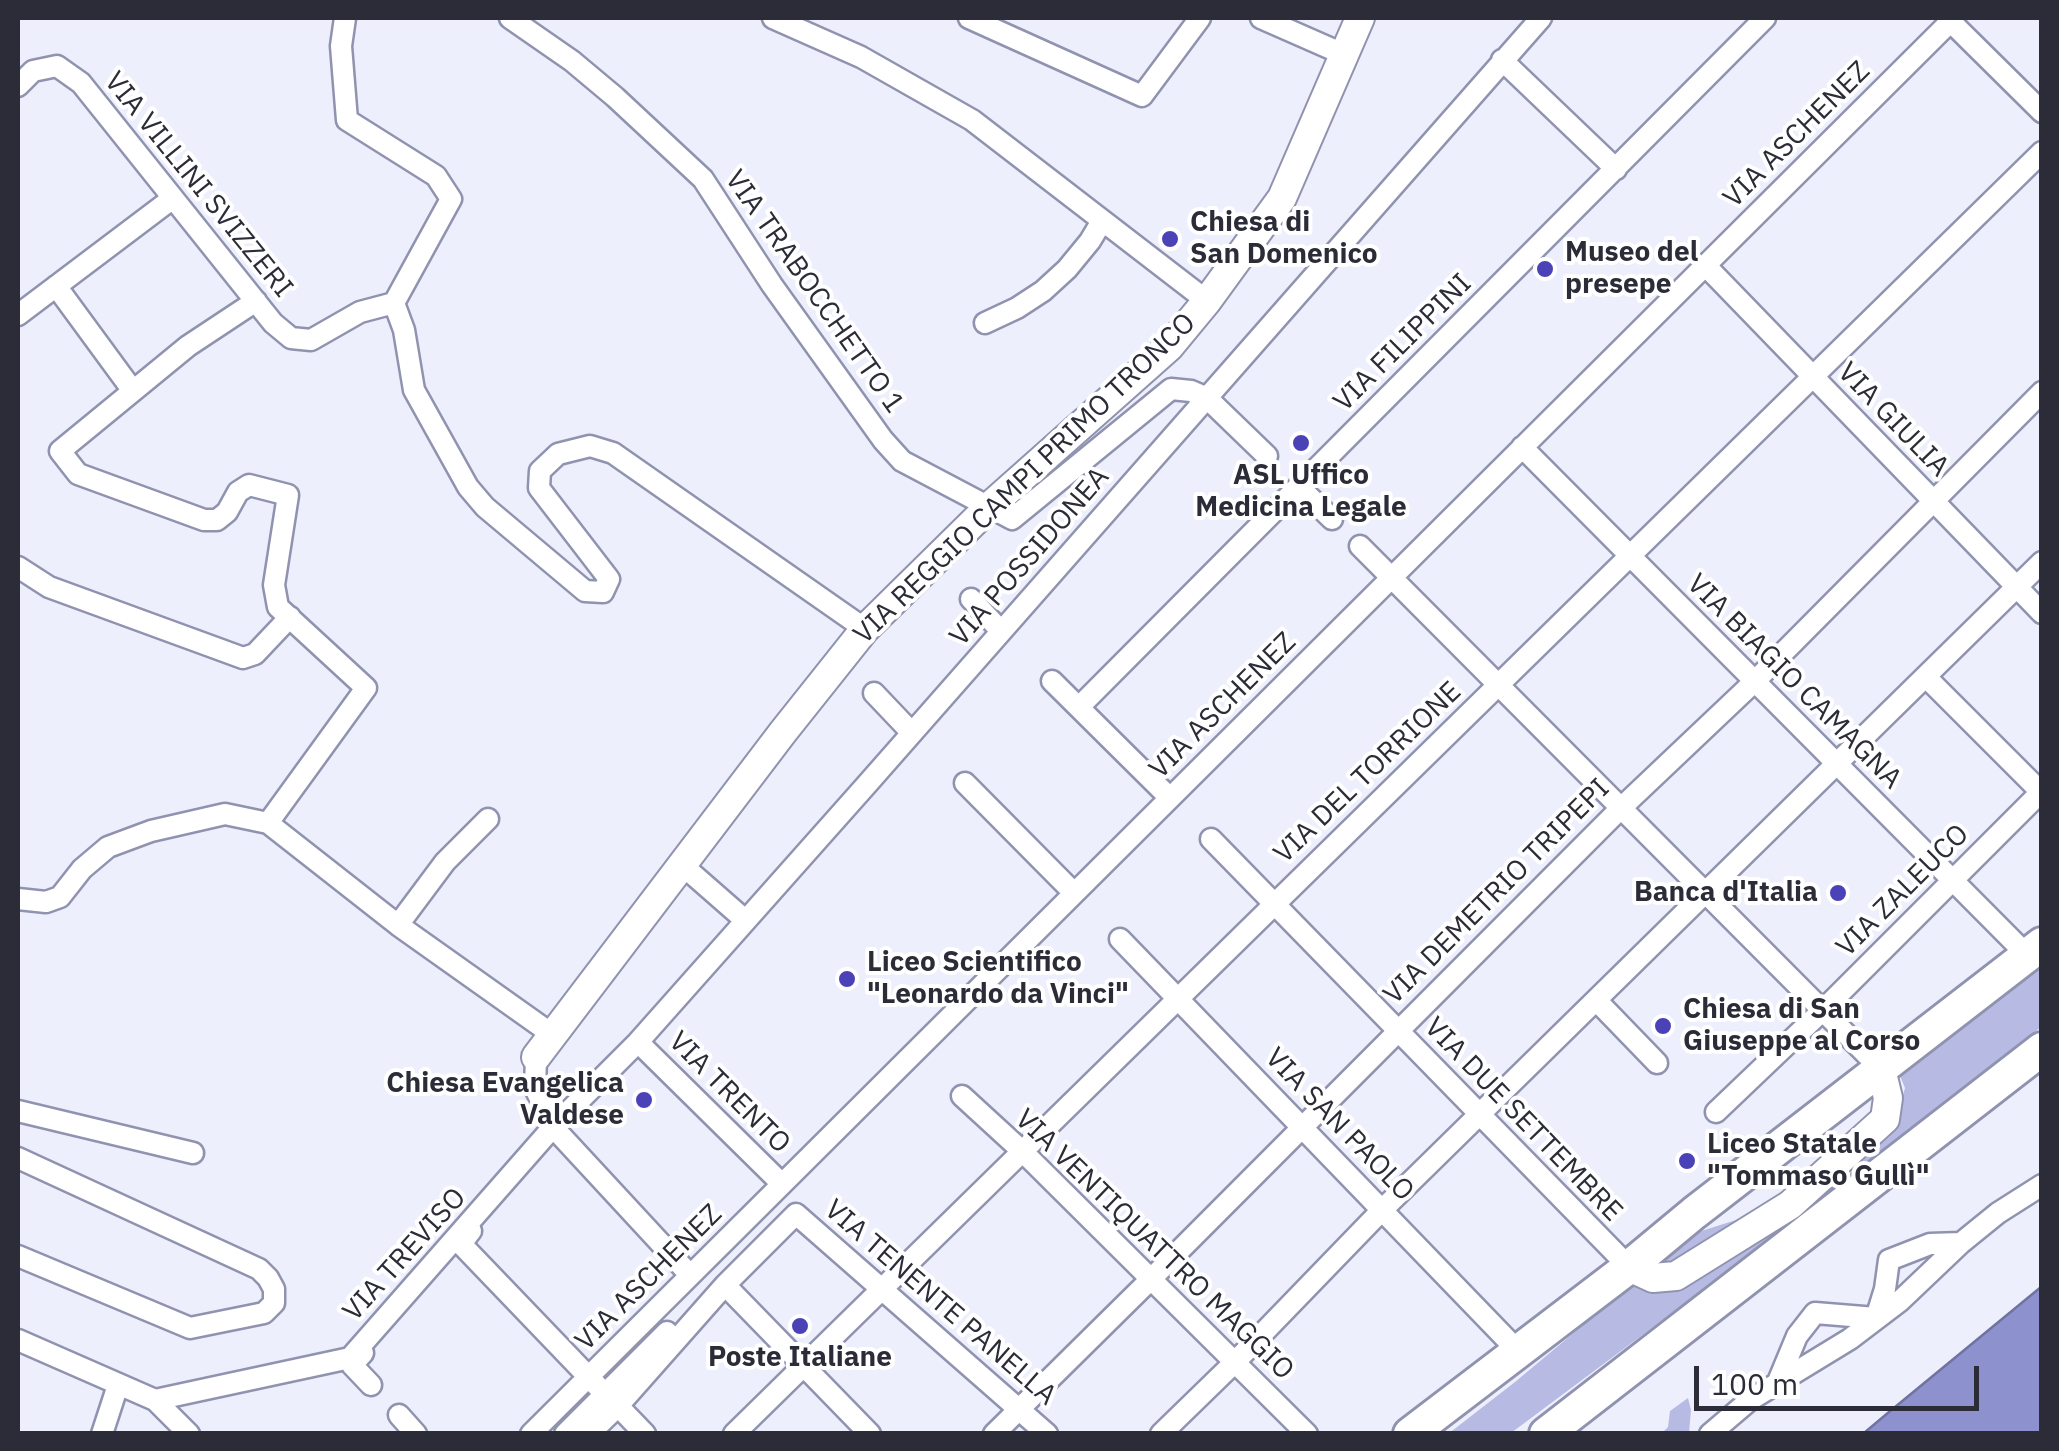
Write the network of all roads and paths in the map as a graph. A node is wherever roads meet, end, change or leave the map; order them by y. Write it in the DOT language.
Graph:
graph roads {
  1 [pos="345,18"];
  2 [pos="510,18"];
  3 [pos="773,18"];
  4 [pos="969,18"];
  5 [pos="1200,18"];
  6 [pos="1261,18"];
  7 [pos="1360,18"];
  8 [pos="1541,18"];
  9 [pos="1765,18"];
  10 [pos="1950,18"];
  11 [pos="1343,54"];
  12 [pos="1502,60"];
  13 [pos="18,86"];
  14 [pos="2042,112"];
  15 [pos="2042,152"];
  16 [pos="1616,169"];
  17 [pos="172,198"];
  18 [pos="1102,221"];
  19 [pos="1706,264"];
  20 [pos="56,286"];
  21 [pos="256,301"];
  22 [pos="1206,301"];
  23 [pos="394,302"];
  24 [pos="18,316"];
  25 [pos="985,322"];
  26 [pos="1813,376"];
  27 [pos="134,391"];
  28 [pos="2042,392"];
  29 [pos="1207,398"];
  30 [pos="1522,447"];
  31 [pos="1267,456"];
  32 [pos="1299,486"];
  33 [pos="1934,502"];
  34 [pos="990,506"];
  35 [pos="1332,519"];
  36 [pos="1360,546"];
  37 [pos="1630,555"];
  38 [pos="2042,562"];
  39 [pos="18,567"];
  40 [pos="1391,578"];
  41 [pos="2017,587"];
  42 [pos="971,600"];
  43 [pos="2042,613"];
  44 [pos="290,617"];
  45 [pos="865,628"];
  46 [pos="1001,631"];
  47 [pos="1926,677"];
  48 [pos="1052,680"];
  49 [pos="1754,681"];
  50 [pos="1498,684"];
  51 [pos="874,693"];
  52 [pos="1078,707"];
  53 [pos="912,733"];
  54 [pos="1837,764"];
  55 [pos="965,783"];
  56 [pos="2041,791"];
  57 [pos="1170,798"];
  58 [pos="1620,808"];
  59 [pos="488,819"];
  60 [pos="268,823"];
  61 [pos="1211,840"];
  62 [pos="681,864"];
  63 [pos="1953,881"];
  64 [pos="1074,893"];
  65 [pos="1706,893"];
  66 [pos="18,900"];
  67 [pos="1274,904"];
  68 [pos="745,920"];
  69 [pos="398,925"];
  70 [pos="1120,939"];
  71 [pos="2034,950"];
  72 [pos="1178,998"];
  73 [pos="1604,1009"];
  74 [pos="1822,1010"];
  75 [pos="1398,1030"];
  76 [pos="638,1042"];
  77 [pos="544,1046"];
  78 [pos="2042,1049"];
  79 [pos="1657,1063"];
  80 [pos="1881,1069"];
  81 [pos="962,1096"];
  82 [pos="18,1111"];
  83 [pos="1716,1112"];
  84 [pos="1480,1114"];
  85 [pos="1302,1126"];
  86 [pos="553,1127"];
  87 [pos="1022,1151"];
  88 [pos="193,1153"];
  89 [pos="18,1158"];
  90 [pos="782,1184"];
  91 [pos="2042,1185"];
  92 [pos="1382,1210"];
  93 [pos="1800,1217"];
  94 [pos="1961,1243"];
  95 [pos="461,1244"];
  96 [pos="18,1256"];
  97 [pos="1629,1267"];
  98 [pos="690,1275"];
  99 [pos="1151,1279"];
  100 [pos="725,1285"];
  101 [pos="882,1288"];
  102 [pos="1876,1318"];
  103 [pos="18,1340"];
  104 [pos="1517,1350"];
  105 [pos="1235,1362"];
  106 [pos="803,1365"];
  107 [pos="589,1378"];
  108 [pos="118,1384"];
  109 [pos="371,1384"];
  110 [pos="1776,1384"];
  111 [pos="155,1400"];
  112 [pos="612,1400"];
  113 [pos="1019,1408"];
  114 [pos="399,1415"];
  115 [pos="102,1434"];
  116 [pos="189,1434"];
  117 [pos="416,1434"];
  118 [pos="531,1434"];
  119 [pos="564,1434"];
  120 [pos="589,1434"];
  121 [pos="645,1434"];
  122 [pos="734,1434"];
  123 [pos="870,1434"];
  124 [pos="994,1434"];
  125 [pos="1047,1434"];
  126 [pos="1161,1434"];
  127 [pos="1308,1434"];
  128 [pos="1410,1434"];
  129 [pos="1546,1434"];
  130 [pos="1710,1434"];
  1 -- 23 [label="street"];
  2 -- 34 [label="street, VIA TRABOCCHETTO 1"];
  3 -- 18 [label="street"];
  4 -- 5 [label="street"];
  6 -- 11 [label="street"];
  7 -- 11 [label="street, VIA REGGIO CAMPI PRIMO TRONCO"];
  8 -- 12 [label="street, VIA POSSIDONEA"];
  9 -- 16 [label="street, VIA FILIPPINI"];
  10 -- 14 [label="street"];
  10 -- 19 [label="street, VIA ASCHENEZ"];
  11 -- 22 [label="street, VIA REGGIO CAMPI PRIMO TRONCO"];
  12 -- 16 [label="street"];
  12 -- 29 [label="street, VIA POSSIDONEA"];
  13 -- 17 [label="street, VIA VILLINI SVIZZERI"];
  15 -- 26 [label="street, VIA DEL TORRIONE"];
  16 -- 32 [label="street, VIA FILIPPINI"];
  17 -- 20 [label="street"];
  17 -- 21 [label="street, VIA VILLINI SVIZZERI"];
  18 -- 22 [label="street"];
  18 -- 25 [label="street"];
  19 -- 26 [label="street, VIA GIULIA"];
  19 -- 30 [label="street, VIA ASCHENEZ"];
  20 -- 24 [label="street"];
  20 -- 27 [label="street"];
  21 -- 23 [label="street, VIA VILLINI SVIZZERI"];
  21 -- 27 [label="street"];
  22 -- 34 [label="street, VIA REGGIO CAMPI PRIMO TRONCO"];
  23 -- 45 [label="street"];
  26 -- 33 [label="street, VIA GIULIA"];
  26 -- 37 [label="street, VIA DEL TORRIONE"];
  27 -- 44 [label="street"];
  28 -- 33 [label="street, VIA DEMETRIO TRIPEPI"];
  29 -- 31 [label="street"];
  29 -- 34 [label="street"];
  29 -- 46 [label="street, VIA POSSIDONEA"];
  30 -- 37 [label="street, VIA BIAGIO CAMAGNA"];
  30 -- 40 [label="street, VIA ASCHENEZ"];
  32 -- 35 [label="street"];
  32 -- 52 [label="street, VIA FILIPPINI"];
  33 -- 41 [label="street, VIA GIULIA"];
  33 -- 49 [label="street, VIA DEMETRIO TRIPEPI"];
  34 -- 45 [label="street, VIA REGGIO CAMPI PRIMO TRONCO"];
  36 -- 40 [label="street"];
  37 -- 49 [label="street, VIA BIAGIO CAMAGNA"];
  37 -- 50 [label="street, VIA DEL TORRIONE"];
  38 -- 41 [label="street"];
  39 -- 44 [label="street"];
  40 -- 50 [label="street"];
  40 -- 57 [label="street, VIA ASCHENEZ"];
  41 -- 43 [label="street, VIA GIULIA"];
  41 -- 47 [label="street"];
  42 -- 46 [label="street"];
  44 -- 60 [label="street"];
  45 -- 62 [label="street, VIA REGGIO CAMPI PRIMO TRONCO"];
  46 -- 53 [label="street, VIA POSSIDONEA"];
  47 -- 54 [label="street"];
  47 -- 56 [label="street"];
  48 -- 52 [label="street"];
  49 -- 54 [label="street, VIA BIAGIO CAMAGNA"];
  49 -- 58 [label="street, VIA DEMETRIO TRIPEPI"];
  50 -- 58 [label="street"];
  50 -- 67 [label="street, VIA DEL TORRIONE"];
  51 -- 53 [label="street"];
  52 -- 57 [label="street"];
  53 -- 68 [label="street, VIA POSSIDONEA"];
  54 -- 63 [label="street, VIA BIAGIO CAMAGNA"];
  54 -- 65 [label="street"];
  55 -- 64 [label="street"];
  56 -- 63 [label="street, VIA ZALEUCO"];
  57 -- 64 [label="street, VIA ASCHENEZ"];
  58 -- 65 [label="street"];
  58 -- 75 [label="street, VIA DEMETRIO TRIPEPI"];
  59 -- 69 [label="street"];
  60 -- 66 [label="street"];
  60 -- 69 [label="street"];
  61 -- 67 [label="street, VIA DUE SETTEMBRE"];
  62 -- 68 [label="street"];
  62 -- 77 [label="street, VIA REGGIO CAMPI PRIMO TRONCO"];
  63 -- 71 [label="street, VIA BIAGIO CAMAGNA"];
  63 -- 74 [label="street, VIA ZALEUCO"];
  64 -- 90 [label="street, VIA ASCHENEZ"];
  65 -- 73 [label="street"];
  65 -- 74 [label="street"];
  67 -- 72 [label="street, VIA DEL TORRIONE"];
  67 -- 75 [label="street, VIA DUE SETTEMBRE"];
  68 -- 76 [label="street, VIA POSSIDONEA"];
  69 -- 77 [label="street"];
  70 -- 72 [label="street, VIA SAN PAOLO"];
  71 -- 80 [label="main road"];
  72 -- 85 [label="street, VIA SAN PAOLO"];
  72 -- 87 [label="street, VIA DEL TORRIONE"];
  73 -- 79 [label="street"];
  73 -- 84 [label="street"];
  74 -- 80 [label="street"];
  74 -- 83 [label="street, VIA ZALEUCO"];
  75 -- 84 [label="street, VIA DUE SETTEMBRE"];
  75 -- 85 [label="street, VIA DEMETRIO TRIPEPI"];
  76 -- 86 [label="street, VIA POSSIDONEA"];
  76 -- 90 [label="street, VIA TRENTO"];
  77 -- 86 [label="street"];
  78 -- 93 [label="main road"];
  80 -- 93 [label="street"];
  80 -- 97 [label="main road"];
  81 -- 87 [label="street, VIA VENTIQUATTRO MAGGIO"];
  82 -- 88 [label="street"];
  84 -- 92 [label="street"];
  84 -- 97 [label="street, VIA DUE SETTEMBRE"];
  85 -- 92 [label="street, VIA SAN PAOLO"];
  85 -- 99 [label="street, VIA DEMETRIO TRIPEPI"];
  86 -- 95 [label="street"];
  86 -- 98 [label="street"];
  86 -- 111 [label="street, VIA TREVISO"];
  87 -- 99 [label="street, VIA VENTIQUATTRO MAGGIO"];
  87 -- 101 [label="street, VIA DEL TORRIONE"];
  89 -- 96 [label="street"];
  90 -- 98 [label="street, VIA ASCHENEZ"];
  91 -- 94 [label="street"];
  92 -- 104 [label="street, VIA SAN PAOLO"];
  92 -- 105 [label="street"];
  93 -- 97 [label="street"];
  93 -- 129 [label="main road"];
  94 -- 102 [label="street"];
  94 -- 102 [label="street"];
  95 -- 107 [label="street"];
  95 -- 109 [label="street"];
  97 -- 104 [label="main road"];
  98 -- 107 [label="street, VIA ASCHENEZ"];
  99 -- 105 [label="street, VIA VENTIQUATTRO MAGGIO"];
  99 -- 113 [label="street, VIA DEMETRIO TRIPEPI"];
  100 -- 101 [label="street, VIA TENENTE PANELLA"];
  100 -- 106 [label="street"];
  100 -- 112 [label="street"];
  101 -- 106 [label="street, VIA DEL TORRIONE"];
  101 -- 113 [label="street, VIA TENENTE PANELLA"];
  102 -- 110 [label="street"];
  102 -- 110 [label="street"];
  103 -- 108 [label="street"];
  104 -- 128 [label="main road"];
  105 -- 126 [label="street"];
  105 -- 127 [label="street, VIA VENTIQUATTRO MAGGIO"];
  106 -- 122 [label="street, VIA DEL TORRIONE"];
  106 -- 123 [label="street"];
  107 -- 112 [label="street"];
  107 -- 118 [label="street, VIA ASCHENEZ"];
  108 -- 111 [label="street"];
  108 -- 115 [label="street"];
  110 -- 130 [label="street"];
  111 -- 116 [label="street"];
  112 -- 119 [label="street"];
  112 -- 120 [label="street"];
  112 -- 121 [label="street"];
  113 -- 124 [label="street, VIA DEMETRIO TRIPEPI"];
  113 -- 125 [label="street, VIA TENENTE PANELLA"];
  114 -- 117 [label="street"];
}
